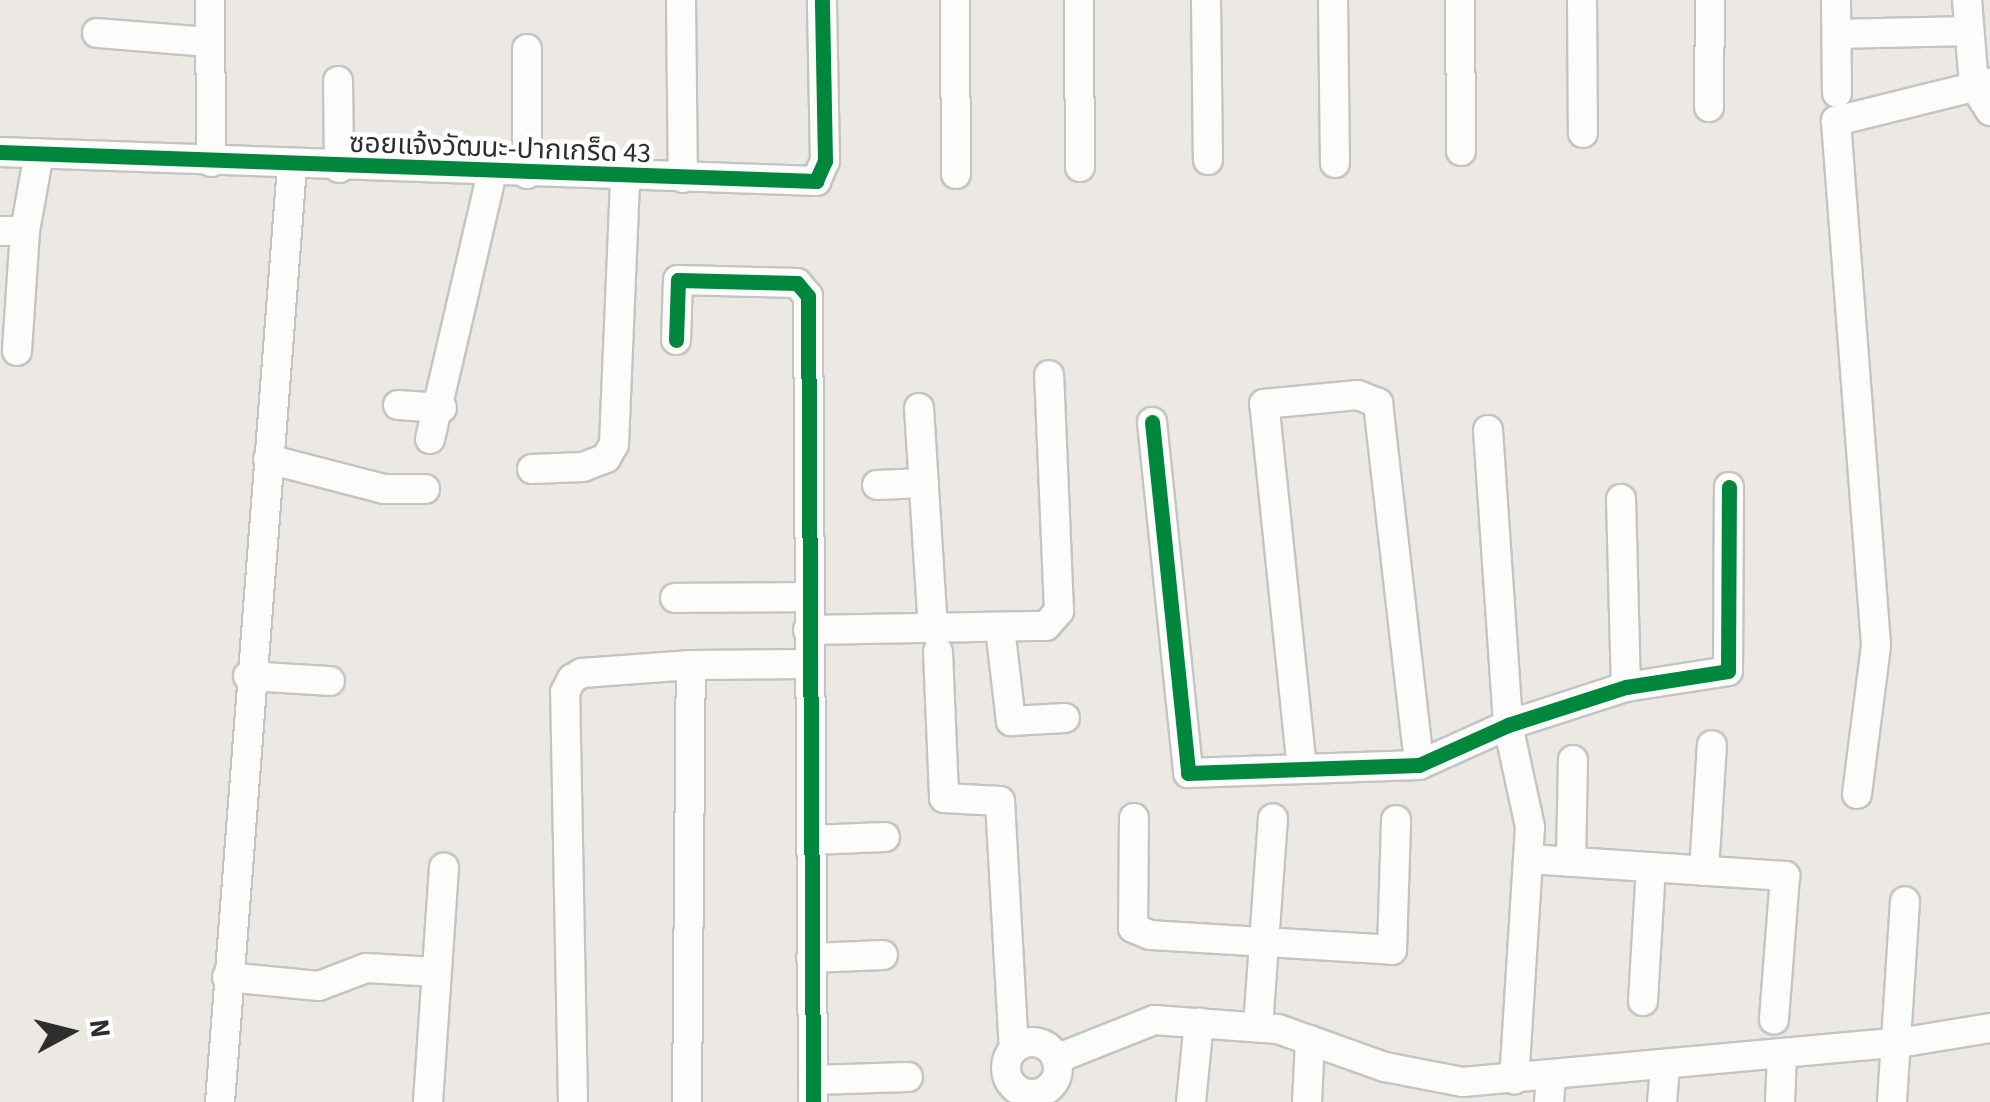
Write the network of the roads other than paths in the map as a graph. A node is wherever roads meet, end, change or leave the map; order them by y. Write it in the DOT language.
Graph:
graph roads {
  1 [pos="210,0"];
  2 [pos="681,0"];
  3 [pos="822,0"];
  4 [pos="955,0"];
  5 [pos="1079,0"];
  6 [pos="1206,0"];
  7 [pos="1333,0"];
  8 [pos="1460,0"];
  9 [pos="1582,0"];
  10 [pos="1710,0"];
  11 [pos="1836,0"];
  12 [pos="1967,0"];
  13 [pos="1967,31"];
  14 [pos="98,33"];
  15 [pos="1836,34"];
  16 [pos="210,42"];
  17 [pos="527,50"];
  18 [pos="338,81"];
  19 [pos="1982,84"];
  20 [pos="1837,93"];
  21 [pos="1709,107"];
  22 [pos="1990,110"];
  23 [pos="1583,133"];
  24 [pos="1461,151"];
  25 [pos="0,152"];
  26 [pos="39,154"];
  27 [pos="1208,160"];
  28 [pos="211,162"];
  29 [pos="1335,163"];
  30 [pos="292,166"];
  31 [pos="1080,167"];
  32 [pos="339,168"];
  33 [pos="492,173"];
  34 [pos="527,174"];
  35 [pos="956,174"];
  36 [pos="625,176"];
  37 [pos="683,178"];
  38 [pos="13,231"];
  39 [pos="676,340"];
  40 [pos="17,351"];
  41 [pos="1050,374"];
  42 [pos="398,406"];
  43 [pos="442,408"];
  44 [pos="919,408"];
  45 [pos="1152,422"];
  46 [pos="1488,430"];
  47 [pos="430,439"];
  48 [pos="268,459"];
  49 [pos="532,469"];
  50 [pos="924,482"];
  51 [pos="877,485"];
  52 [pos="1729,487"];
  53 [pos="425,488"];
  54 [pos="1621,499"];
  55 [pos="675,598"];
  56 [pos="808,598"];
  57 [pos="1000,628"];
  58 [pos="808,630"];
  59 [pos="936,641"];
  60 [pos="809,664"];
  61 [pos="692,665"];
  62 [pos="248,676"];
  63 [pos="330,681"];
  64 [pos="1626,687"];
  65 [pos="1065,718"];
  66 [pos="1508,725"];
  67 [pos="1712,745"];
  68 [pos="1573,760"];
  69 [pos="1420,765"];
  70 [pos="1302,769"];
  71 [pos="1857,794"];
  72 [pos="1134,818"];
  73 [pos="1273,819"];
  74 [pos="1396,820"];
  75 [pos="885,837"];
  76 [pos="811,840"];
  77 [pos="1528,859"];
  78 [pos="1571,862"];
  79 [pos="444,868"];
  80 [pos="1651,868"];
  81 [pos="1704,871"];
  82 [pos="1905,901"];
  83 [pos="1264,942"];
  84 [pos="883,955"];
  85 [pos="812,958"];
  86 [pos="436,972"];
  87 [pos="227,977"];
  88 [pos="1643,1001"];
  89 [pos="1774,1020"];
  90 [pos="1199,1022"];
  91 [pos="1258,1027"];
  92 [pos="1990,1028"];
  93 [pos="1310,1040"];
  94 [pos="1896,1043"];
  95 [pos="1014,1049"];
  96 [pos="1782,1054"];
  97 [pos="1664,1066"];
  98 [pos="908,1077"];
  99 [pos="1514,1080"];
  100 [pos="1054,1081"];
  101 [pos="1550,1089"];
  102 [pos="813,1091"];
  103 [pos="1430,1091"];
  104 [pos="1016,1095"];
  105 [pos="220,1102"];
  106 [pos="428,1102"];
  107 [pos="573,1102"];
  108 [pos="688,1102"];
  109 [pos="1191,1102"];
  110 [pos="1306,1102"];
  111 [pos="1662,1102"];
  112 [pos="1780,1102"];
  113 [pos="1892,1102"];
  1 -- 16 [label="street"];
  2 -- 37 [label="street"];
  3 -- 37 [label="street, ซอยแจ้งวัฒนะ-ปากเกร็ด 43"];
  4 -- 35 [label="street"];
  5 -- 31 [label="street"];
  6 -- 27 [label="street"];
  7 -- 29 [label="street"];
  8 -- 24 [label="street"];
  9 -- 23 [label="street"];
  10 -- 21 [label="street"];
  11 -- 15 [label="street"];
  12 -- 13 [label="street"];
  13 -- 15 [label="street"];
  13 -- 19 [label="street"];
  14 -- 16 [label="street"];
  15 -- 20 [label="street"];
  16 -- 28 [label="street"];
  17 -- 34 [label="street"];
  18 -- 32 [label="street"];
  19 -- 22 [label="street"];
  19 -- 71 [label="street"];
  25 -- 26 [label="street, ซอยแจ้งวัฒนะ-ปากเกร็ด 43"];
  26 -- 28 [label="street, ซอยแจ้งวัฒนะ-ปากเกร็ด 43"];
  26 -- 38 [label="street"];
  28 -- 30 [label="street, ซอยแจ้งวัฒนะ-ปากเกร็ด 43"];
  30 -- 32 [label="street, ซอยแจ้งวัฒนะ-ปากเกร็ด 43"];
  30 -- 48 [label="street"];
  32 -- 33 [label="street, ซอยแจ้งวัฒนะ-ปากเกร็ด 43"];
  33 -- 34 [label="street, ซอยแจ้งวัฒนะ-ปากเกร็ด 43"];
  33 -- 43 [label="street"];
  34 -- 36 [label="street, ซอยแจ้งวัฒนะ-ปากเกร็ด 43"];
  36 -- 37 [label="street, ซอยแจ้งวัฒนะ-ปากเกร็ด 43"];
  36 -- 49 [label="street"];
  38 -- 40 [label="street"];
  39 -- 56 [label="street"];
  41 -- 57 [label="street"];
  42 -- 43 [label="street"];
  43 -- 47 [label="street"];
  44 -- 50 [label="street"];
  45 -- 70 [label="street"];
  46 -- 66 [label="street"];
  48 -- 53 [label="street"];
  48 -- 62 [label="street"];
  50 -- 51 [label="street"];
  50 -- 59 [label="street"];
  52 -- 64 [label="street"];
  54 -- 64 [label="street"];
  55 -- 56 [label="street"];
  56 -- 58 [label="street"];
  57 -- 59 [label="street"];
  57 -- 65 [label="street"];
  58 -- 59 [label="street"];
  58 -- 60 [label="street"];
  59 -- 95 [label="street"];
  60 -- 61 [label="street"];
  60 -- 76 [label="street"];
  61 -- 107 [label="street"];
  61 -- 108 [label="street"];
  62 -- 63 [label="street"];
  62 -- 87 [label="street"];
  64 -- 66 [label="street"];
  66 -- 69 [label="street"];
  66 -- 77 [label="street"];
  67 -- 81 [label="street"];
  68 -- 78 [label="street"];
  69 -- 70 [label="street"];
  69 -- 70 [label="street"];
  72 -- 83 [label="street"];
  73 -- 83 [label="street"];
  74 -- 83 [label="street"];
  75 -- 76 [label="street"];
  76 -- 85 [label="street"];
  77 -- 78 [label="street"];
  77 -- 99 [label="street"];
  78 -- 80 [label="street"];
  79 -- 86 [label="street"];
  80 -- 81 [label="street"];
  80 -- 88 [label="street"];
  81 -- 89 [label="street"];
  82 -- 94 [label="street"];
  83 -- 91 [label="street"];
  84 -- 85 [label="street"];
  85 -- 102 [label="street"];
  86 -- 87 [label="street"];
  86 -- 106 [label="street"];
  87 -- 105 [label="street"];
  90 -- 91 [label="street"];
  90 -- 100 [label="street"];
  90 -- 109 [label="street"];
  91 -- 93 [label="street"];
  92 -- 94 [label="street"];
  93 -- 103 [label="street"];
  93 -- 110 [label="street"];
  94 -- 96 [label="street"];
  94 -- 113 [label="street"];
  95 -- 100 [label="street"];
  95 -- 104 [label="street"];
  96 -- 97 [label="street"];
  96 -- 112 [label="street"];
  97 -- 101 [label="street"];
  97 -- 111 [label="street"];
  98 -- 102 [label="street"];
  99 -- 101 [label="street"];
  99 -- 103 [label="street"];
  100 -- 104 [label="street"];
}
